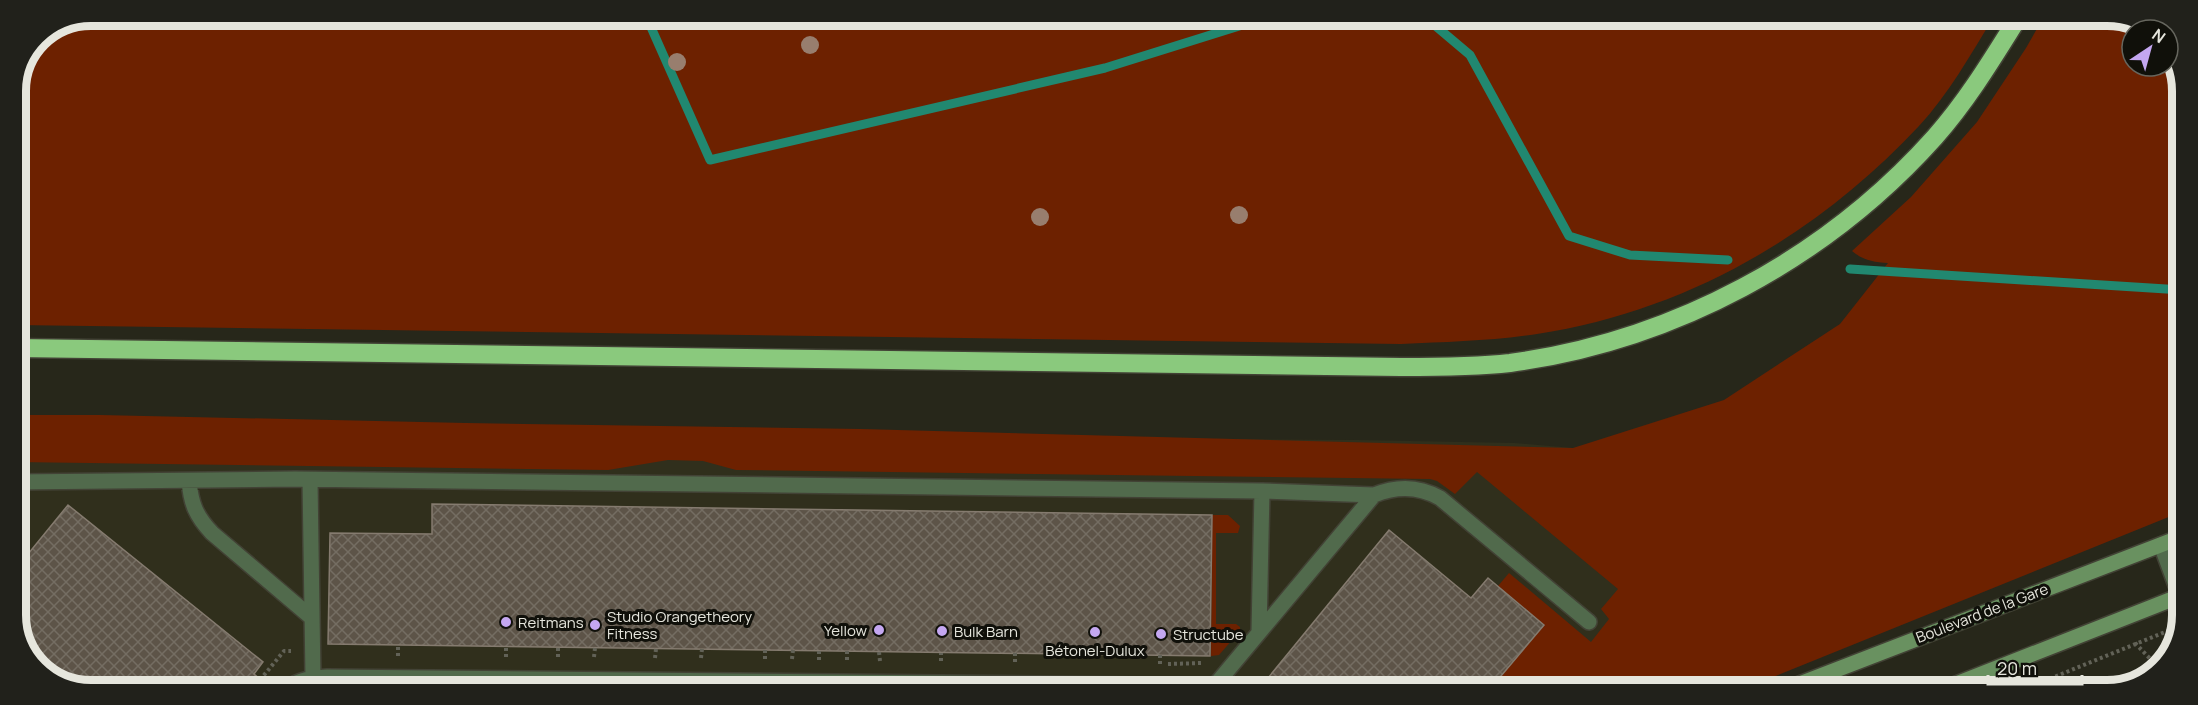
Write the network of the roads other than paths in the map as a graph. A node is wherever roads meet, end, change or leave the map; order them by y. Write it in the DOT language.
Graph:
graph roads {
  1 [pos="2013,26"];
  2 [pos="26,348"];
  3 [pos="310,480"];
  4 [pos="189,481"];
  5 [pos="26,482"];
  6 [pos="1262,491"];
  7 [pos="1374,495"];
  8 [pos="2172,540"];
  9 [pos="2161,544"];
  10 [pos="2172,574"];
  11 [pos="2172,599"];
  12 [pos="312,618"];
  13 [pos="1589,622"];
  14 [pos="1259,632"];
  15 [pos="313,678"];
  16 [pos="304,680"];
  17 [pos="340,680"];
  18 [pos="1219,680"];
  19 [pos="1810,680"];
  20 [pos="1966,680"];
  1 -- 2 [label="highway"];
  3 -- 4 [label="street"];
  3 -- 6 [label="street"];
  3 -- 12 [label="street"];
  4 -- 5 [label="street"];
  4 -- 12 [label="street"];
  6 -- 7 [label="street"];
  6 -- 14 [label="street"];
  7 -- 13 [label="street"];
  7 -- 14 [label="street"];
  8 -- 9 [label="main road, Boulevard de la Gare"];
  9 -- 10 [label="street"];
  9 -- 19 [label="main road, Boulevard de la Gare"];
  11 -- 20 [label="main road"];
  12 -- 15 [label="street"];
  14 -- 18 [label="street"];
  15 -- 16 [label="street"];
  15 -- 17 [label="street"];
}
